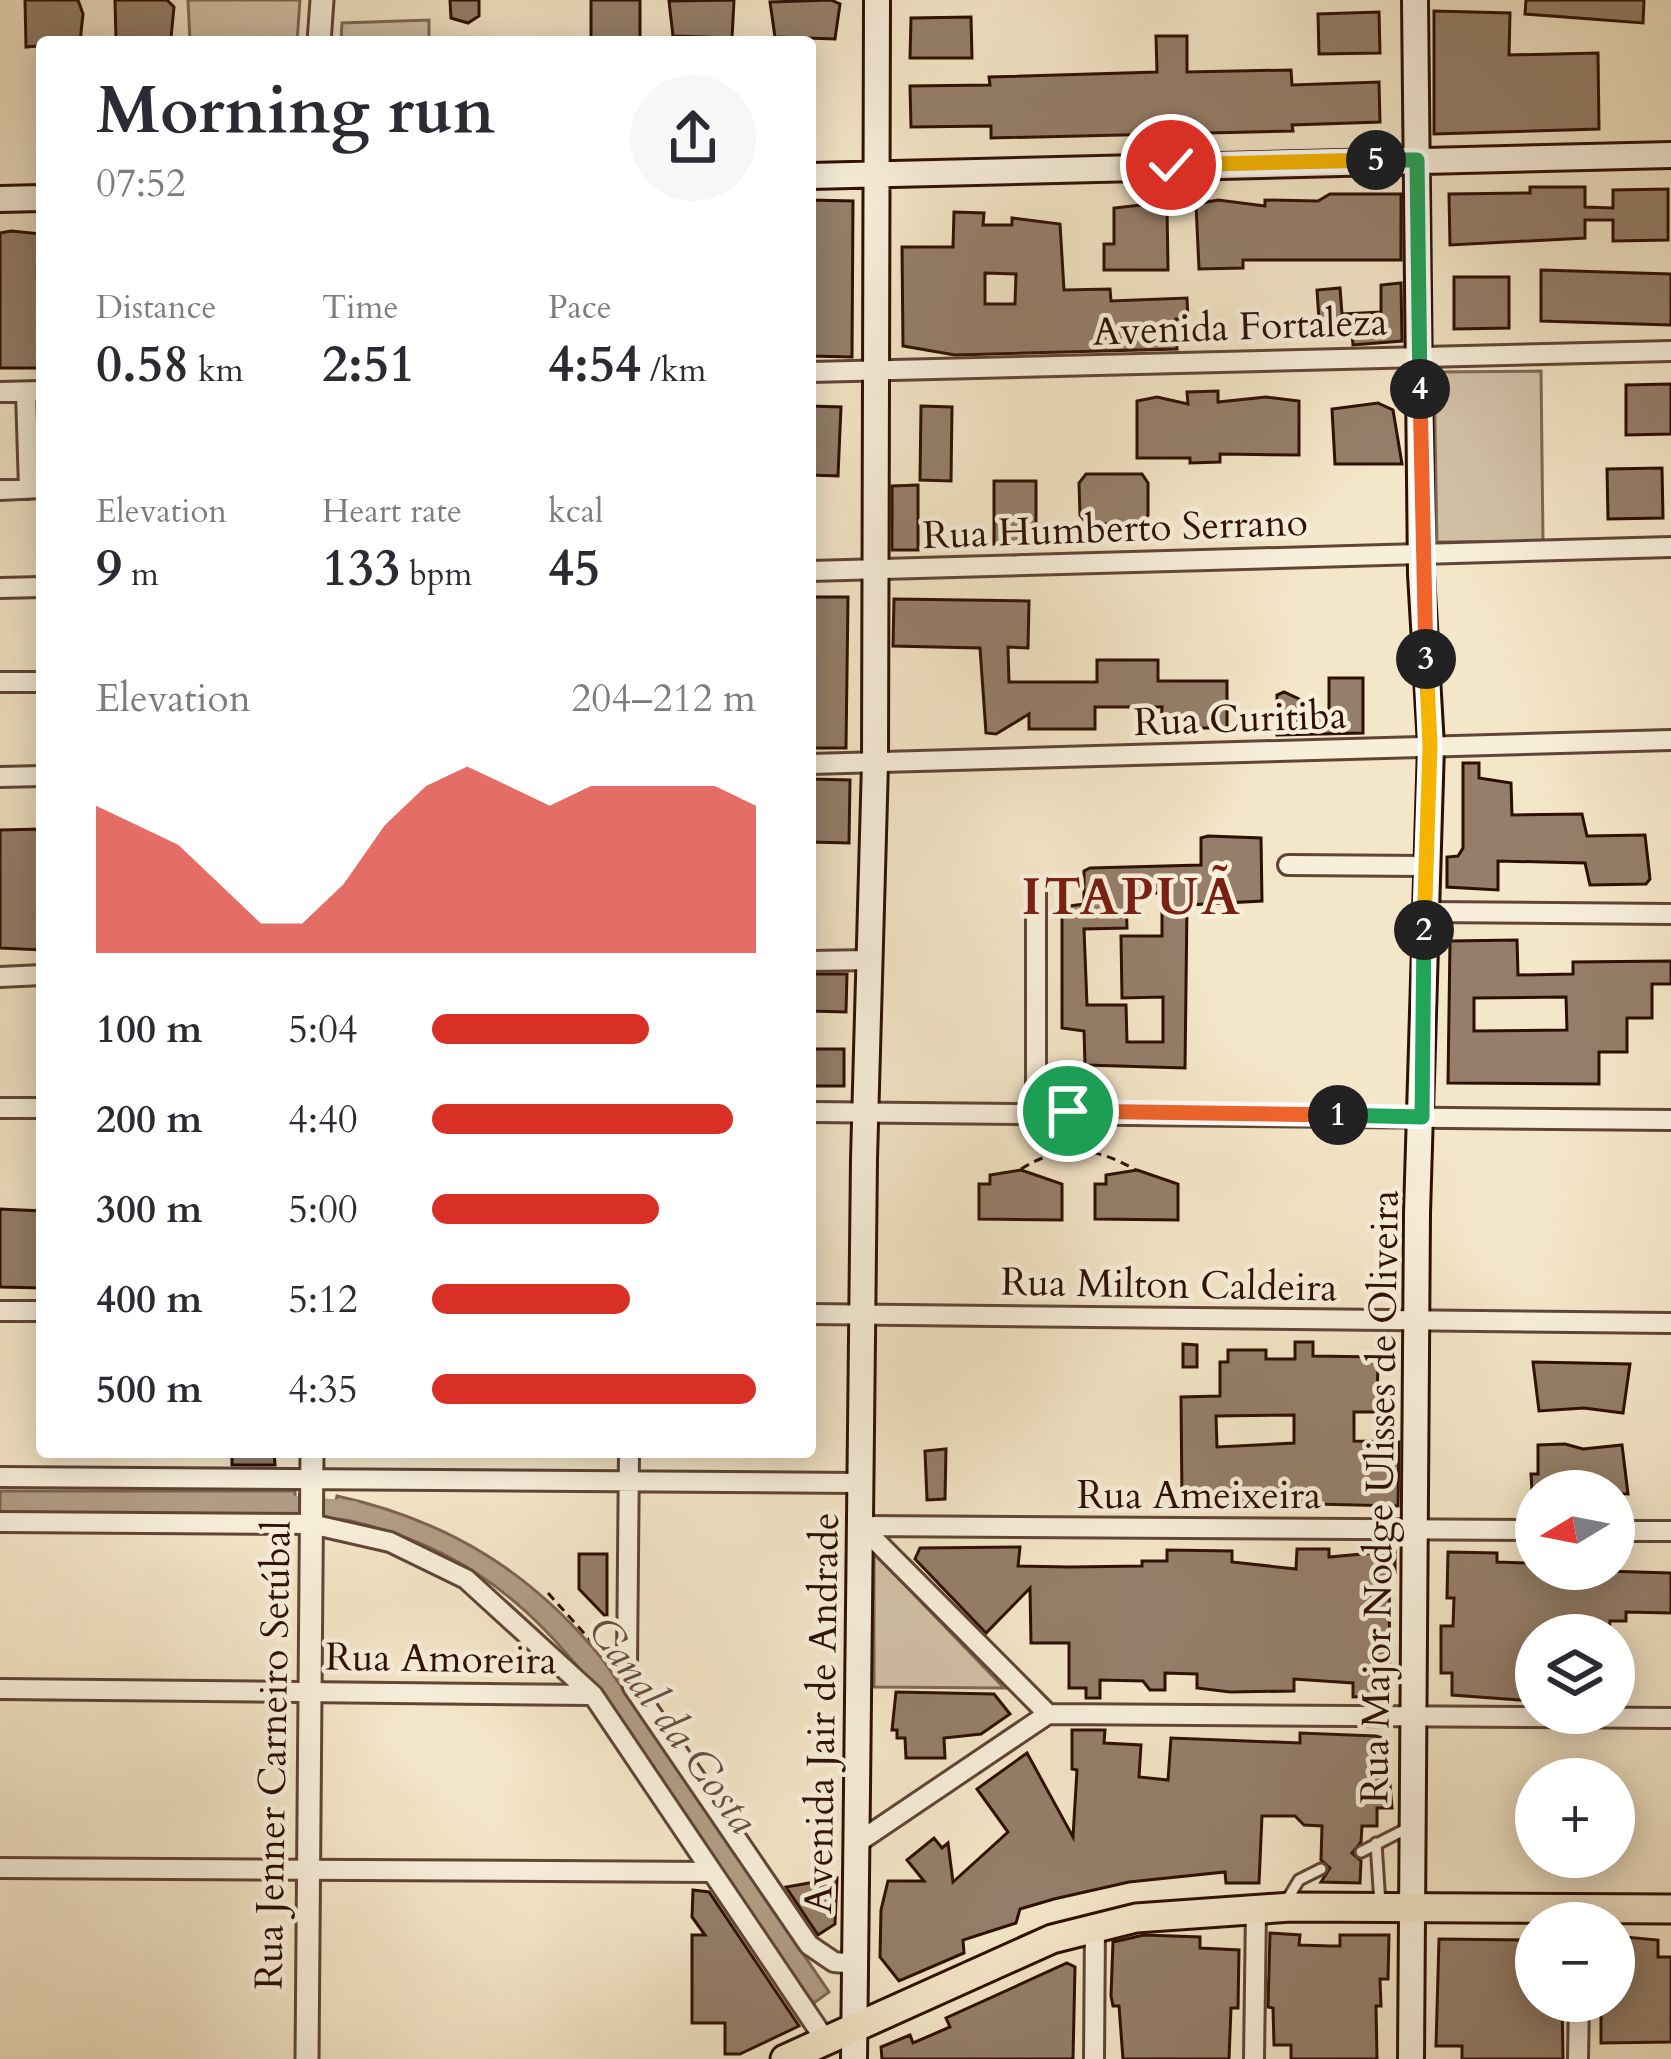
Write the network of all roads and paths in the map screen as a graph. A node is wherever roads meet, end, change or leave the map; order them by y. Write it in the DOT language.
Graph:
graph roads {
  1 [pos="322,0"];
  2 [pos="877,0"];
  3 [pos="1415,0"];
  4 [pos="319,36"];
  5 [pos="1671,155"];
  6 [pos="1417,160"];
  7 [pos="874,174"];
  8 [pos="816,176"];
  9 [pos="36,198"];
  10 [pos="0,200"];
  11 [pos="1671,350"];
  12 [pos="1420,355"];
  13 [pos="874,369"];
  14 [pos="816,372"];
  15 [pos="34,391"];
  16 [pos="0,392"];
  17 [pos="36,488"];
  18 [pos="0,490"];
  19 [pos="1671,547"];
  20 [pos="1421,553"];
  21 [pos="873,570"];
  22 [pos="816,571"];
  23 [pos="36,587"];
  24 [pos="0,588"];
  25 [pos="0,682"];
  26 [pos="36,682"];
  27 [pos="1671,740"];
  28 [pos="1430,746"];
  29 [pos="874,763"];
  30 [pos="816,764"];
  31 [pos="36,776"];
  32 [pos="0,777"];
  33 [pos="1288,865"];
  34 [pos="1425,866"];
  35 [pos="1036,890"];
  36 [pos="1424,912"];
  37 [pos="1671,914"];
  38 [pos="871,960"];
  39 [pos="816,961"];
  40 [pos="36,975"];
  41 [pos="0,976"];
  42 [pos="0,1108"];
  43 [pos="36,1108"];
  44 [pos="1036,1111"];
  45 [pos="816,1112"];
  46 [pos="865,1112"];
  47 [pos="1422,1117"];
  48 [pos="1671,1120"];
  49 [pos="1021,1168"];
  50 [pos="1137,1171"];
  51 [pos="0,1311"];
  52 [pos="36,1312"];
  53 [pos="816,1314"];
  54 [pos="861,1315"];
  55 [pos="1418,1321"];
  56 [pos="1671,1323"];
  57 [pos="312,1458"];
  58 [pos="628,1458"];
  59 [pos="0,1477"];
  60 [pos="859,1483"];
  61 [pos="312,1485"];
  62 [pos="630,1485"];
  63 [pos="311,1520"];
  64 [pos="0,1522"];
  65 [pos="861,1526"];
  66 [pos="1416,1530"];
  67 [pos="1515,1531"];
  68 [pos="1635,1531"];
  69 [pos="1671,1532"];
  70 [pos="548,1593"];
  71 [pos="621,1670"];
  72 [pos="0,1689"];
  73 [pos="306,1690"];
  74 [pos="593,1694"];
  75 [pos="1048,1714"];
  76 [pos="1414,1716"];
  77 [pos="1671,1718"];
  78 [pos="1413,1826"];
  79 [pos="857,1843"];
  80 [pos="1376,1843"];
  81 [pos="1361,1852"];
  82 [pos="0,1868"];
  83 [pos="1321,1869"];
  84 [pos="306,1870"];
  85 [pos="712,1872"];
  86 [pos="1380,1907"];
  87 [pos="1269,1908"];
  88 [pos="1413,1908"];
  89 [pos="1671,1909"];
  90 [pos="1635,1912"];
  91 [pos="1515,1913"];
  92 [pos="1095,1925"];
  93 [pos="855,1964"];
  94 [pos="1579,2022"];
  95 [pos="854,2029"];
  96 [pos="826,2041"];
  97 [pos="307,2059"];
  98 [pos="785,2059"];
  99 [pos="854,2059"];
  100 [pos="1094,2059"];
  101 [pos="1254,2059"];
  102 [pos="1411,2059"];
  103 [pos="1578,2059"];
  1 -- 4 [label="street"];
  2 -- 7 [label="main road, Avenida Jair de Andrade"];
  3 -- 6 [label="main road, Rua Major Nodge Ulisses de Oliveira"];
  5 -- 6 [label="main road"];
  6 -- 7 [label="main road"];
  6 -- 12 [label="main road, Rua Major Nodge Ulisses de Oliveira"];
  7 -- 8 [label="main road"];
  7 -- 13 [label="main road, Avenida Jair de Andrade"];
  9 -- 10 [label="main road"];
  11 -- 12 [label="street, Avenida Fortaleza"];
  12 -- 13 [label="street, Avenida Fortaleza"];
  12 -- 20 [label="main road, Rua Major Nodge Ulisses de Oliveira"];
  13 -- 14 [label="street, Avenida Fortaleza"];
  13 -- 21 [label="main road, Avenida Jair de Andrade"];
  15 -- 16 [label="street"];
  15 -- 17 [label="street"];
  17 -- 18 [label="street"];
  19 -- 20 [label="street, Rua Humberto Serrano"];
  20 -- 21 [label="street, Rua Humberto Serrano"];
  20 -- 28 [label="main road, Rua Major Nodge Ulisses de Oliveira"];
  21 -- 22 [label="street, Rua Humberto Serrano"];
  21 -- 29 [label="main road, Avenida Jair de Andrade"];
  23 -- 24 [label="street"];
  25 -- 26 [label="street"];
  27 -- 28 [label="street, Rua Curitiba"];
  28 -- 29 [label="street, Rua Curitiba"];
  28 -- 34 [label="main road, Rua Major Nodge Ulisses de Oliveira"];
  29 -- 30 [label="street, Rua Curitiba"];
  29 -- 38 [label="main road, Avenida Jair de Andrade"];
  31 -- 32 [label="street"];
  33 -- 34 [label="street"];
  34 -- 36 [label="main road, Rua Major Nodge Ulisses de Oliveira"];
  35 -- 44 [label="street"];
  36 -- 37 [label="street"];
  36 -- 47 [label="main road, Rua Major Nodge Ulisses de Oliveira"];
  38 -- 39 [label="street"];
  38 -- 46 [label="main road, Avenida Jair de Andrade"];
  40 -- 41 [label="street"];
  42 -- 43 [label="street"];
  44 -- 46 [label="street"];
  44 -- 47 [label="street"];
  45 -- 46 [label="street"];
  46 -- 54 [label="main road, Avenida Jair de Andrade"];
  47 -- 48 [label="street"];
  47 -- 55 [label="main road, Rua Major Nodge Ulisses de Oliveira"];
  49 -- 50 [label="path"];
  51 -- 52 [label="street"];
  53 -- 54 [label="street, Rua Milton Caldeira"];
  54 -- 55 [label="street, Rua Milton Caldeira"];
  54 -- 60 [label="main road, Avenida Jair de Andrade"];
  55 -- 56 [label="street, Rua Milton Caldeira"];
  55 -- 66 [label="main road, Rua Major Nodge Ulisses de Oliveira"];
  57 -- 61 [label="street, Rua Jenner Carneiro Setúbal"];
  58 -- 62 [label="street"];
  59 -- 61 [label="street"];
  60 -- 62 [label="street"];
  60 -- 65 [label="main road, Avenida Jair de Andrade"];
  61 -- 62 [label="street"];
  61 -- 63 [label="street, Rua Jenner Carneiro Setúbal"];
  62 -- 71 [label="street"];
  63 -- 64 [label="street"];
  63 -- 73 [label="street, Rua Jenner Carneiro Setúbal"];
  63 -- 74 [label="street"];
  65 -- 66 [label="street, Rua Ameixeira"];
  65 -- 75 [label="street"];
  65 -- 79 [label="main road, Avenida Jair de Andrade"];
  66 -- 67 [label="street, Rua Ameixeira"];
  66 -- 76 [label="main road, Rua Major Nodge Ulisses de Oliveira"];
  68 -- 69 [label="street"];
  70 -- 71 [label="path"];
  71 -- 93 [label="street"];
  72 -- 73 [label="street, Rua Amoreira"];
  73 -- 74 [label="street, Rua Amoreira"];
  73 -- 84 [label="street, Rua Jenner Carneiro Setúbal"];
  74 -- 85 [label="street"];
  75 -- 76 [label="street"];
  75 -- 79 [label="street"];
  76 -- 77 [label="street"];
  76 -- 78 [label="main road, Rua Major Nodge Ulisses de Oliveira"];
  78 -- 80 [label="lane"];
  78 -- 88 [label="main road, Rua Major Nodge Ulisses de Oliveira"];
  79 -- 93 [label="main road, Avenida Jair de Andrade"];
  80 -- 81 [label="lane"];
  80 -- 86 [label="lane"];
  82 -- 84 [label="street"];
  83 -- 87 [label="lane"];
  84 -- 85 [label="street"];
  84 -- 97 [label="street, Rua Jenner Carneiro Setúbal"];
  85 -- 96 [label="street"];
  86 -- 87 [label="main road"];
  86 -- 88 [label="main road"];
  87 -- 92 [label="main road"];
  87 -- 101 [label="street"];
  88 -- 91 [label="main road"];
  88 -- 102 [label="main road, Rua Major Nodge Ulisses de Oliveira"];
  89 -- 90 [label="main road"];
  92 -- 95 [label="main road"];
  92 -- 100 [label="street"];
  93 -- 95 [label="main road, Avenida Jair de Andrade"];
  94 -- 103 [label="street"];
  95 -- 96 [label="main road"];
  95 -- 99 [label="main road, Avenida Jair de Andrade"];
  96 -- 98 [label="main road"];
}
